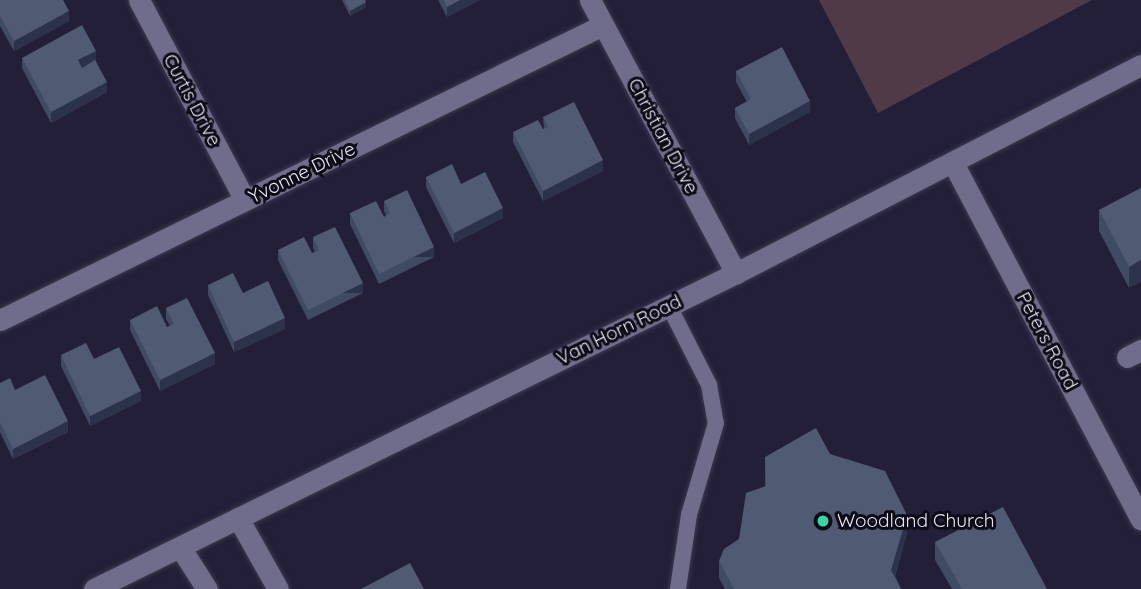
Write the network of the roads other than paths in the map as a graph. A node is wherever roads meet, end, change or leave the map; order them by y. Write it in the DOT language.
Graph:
graph roads {
  1 [pos="139,0"];
  2 [pos="590,0"];
  3 [pos="603,25"];
  4 [pos="1141,65"];
  5 [pos="953,163"];
  6 [pos="246,201"];
  7 [pos="736,273"];
  8 [pos="669,306"];
  9 [pos="0,320"];
  10 [pos="238,518"];
  11 [pos="1141,520"];
  12 [pos="180,547"];
  13 [pos="94,589"];
  14 [pos="207,589"];
  15 [pos="278,589"];
  16 [pos="678,589"];
  1 -- 6 [label="street, Curtis Drive"];
  2 -- 3 [label="street, Christian Drive"];
  3 -- 6 [label="street, Yvonne Drive"];
  3 -- 7 [label="street, Christian Drive"];
  4 -- 5 [label="street, Van Horn Road"];
  5 -- 7 [label="street, Van Horn Road"];
  5 -- 11 [label="street, Peters Road"];
  6 -- 9 [label="street, Yvonne Drive"];
  7 -- 8 [label="street, Van Horn Road"];
  8 -- 10 [label="street, Van Horn Road"];
  8 -- 16 [label="lane"];
  10 -- 12 [label="street, Van Horn Road"];
  10 -- 15 [label="street"];
  12 -- 13 [label="street, Van Horn Road"];
  12 -- 14 [label="street"];
}
